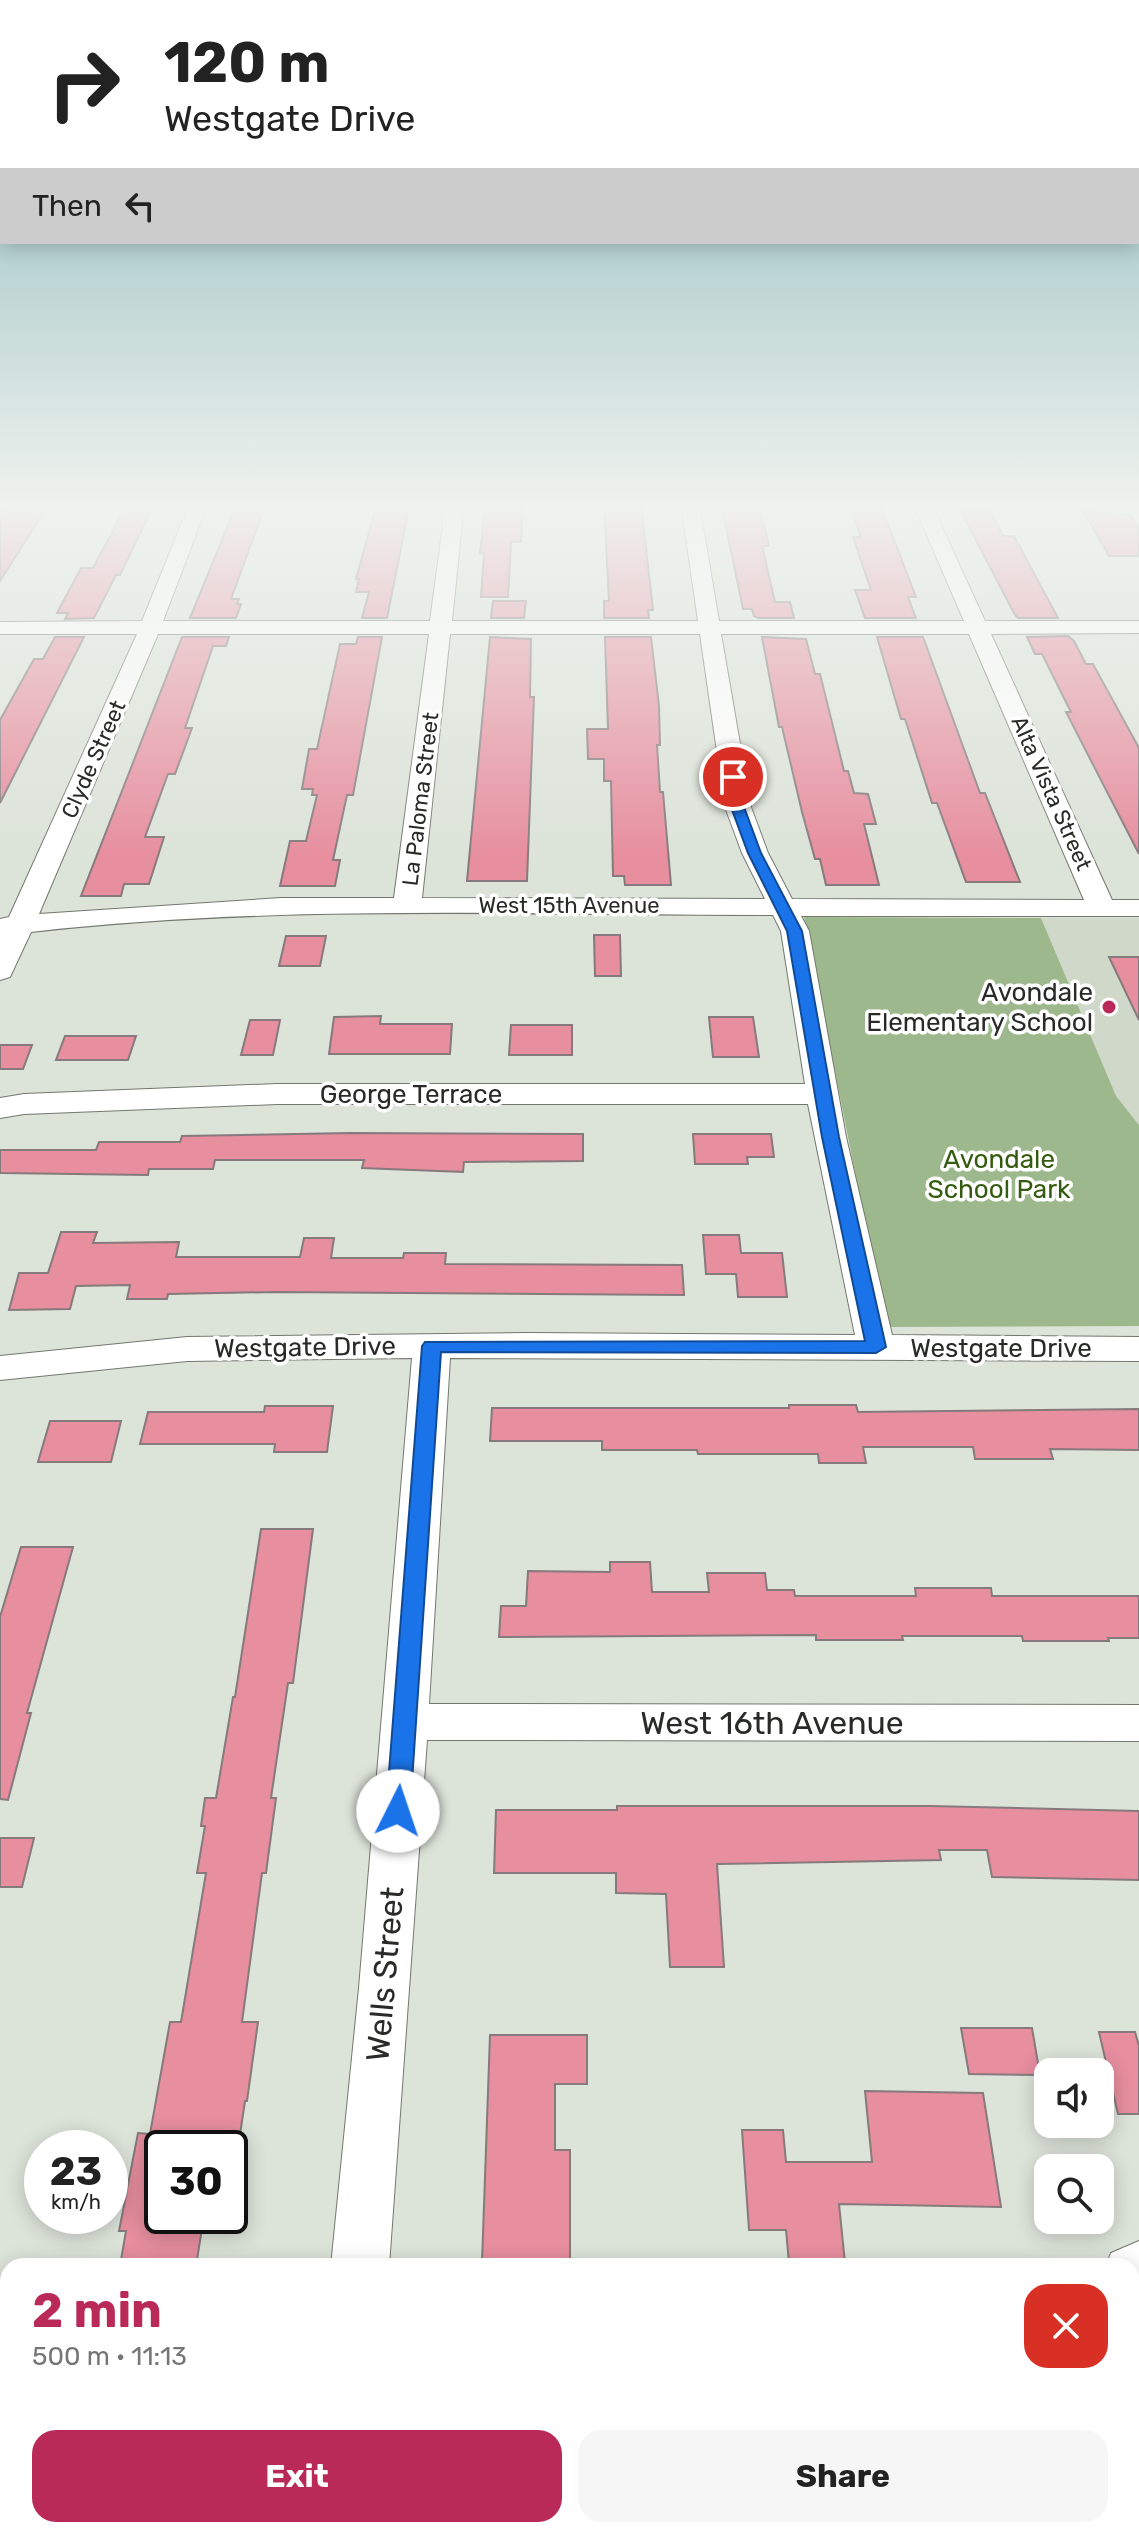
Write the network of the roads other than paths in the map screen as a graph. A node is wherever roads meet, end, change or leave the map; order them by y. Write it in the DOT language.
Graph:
graph roads {
  1 [pos="153,621"];
  2 [pos="441,621"];
  3 [pos="710,621"];
  4 [pos="976,621"];
  5 [pos="711,627"];
  6 [pos="979,627"];
  7 [pos="1139,627"];
  8 [pos="0,628"];
  9 [pos="150,628"];
  10 [pos="440,628"];
  11 [pos="407,906"];
  12 [pos="782,907"];
  13 [pos="1102,908"];
  14 [pos="1139,908"];
  15 [pos="10,926"];
  16 [pos="0,971"];
  17 [pos="823,1094"];
  18 [pos="0,1108"];
  19 [pos="432,1346"];
  20 [pos="876,1347"];
  21 [pos="1139,1349"];
  22 [pos="0,1368"];
  23 [pos="404,1722"];
  24 [pos="1139,1723"];
  25 [pos="361,2258"];
  1 -- 9 [label="street, Clyde Street"];
  2 -- 10 [label="street, La Paloma Street"];
  3 -- 5 [label="street"];
  4 -- 6 [label="street, Alta Vista Street"];
  5 -- 6 [label="street"];
  5 -- 10 [label="street"];
  5 -- 12 [label="street"];
  6 -- 7 [label="street"];
  6 -- 13 [label="street, Alta Vista Street"];
  8 -- 9 [label="street"];
  9 -- 10 [label="street"];
  9 -- 15 [label="street, Clyde Street"];
  10 -- 11 [label="street, La Paloma Street"];
  11 -- 12 [label="street, West 15th Avenue"];
  11 -- 15 [label="street, West 15th Avenue"];
  12 -- 13 [label="street, West 15th Avenue"];
  12 -- 17 [label="street"];
  13 -- 14 [label="street, West 15th Avenue"];
  15 -- 16 [label="street, Clyde Street"];
  17 -- 18 [label="street, George Terrace"];
  17 -- 20 [label="street"];
  19 -- 20 [label="street, Westgate Drive"];
  19 -- 22 [label="street, Westgate Drive"];
  19 -- 23 [label="street, Wells Street"];
  20 -- 21 [label="street, Westgate Drive"];
  23 -- 24 [label="street, West 16th Avenue"];
  23 -- 25 [label="street, Wells Street"];
}
